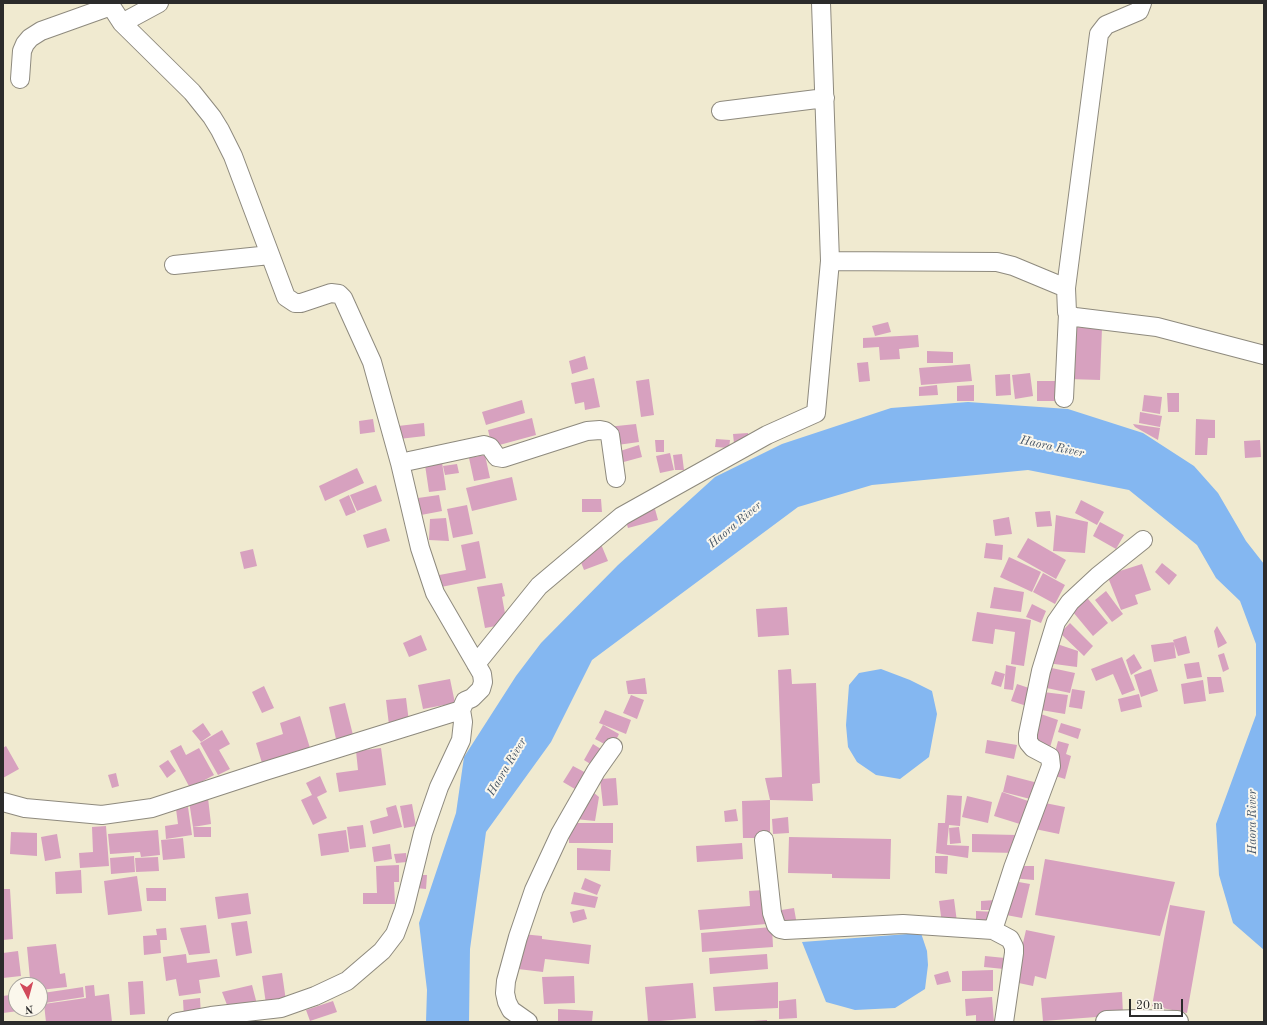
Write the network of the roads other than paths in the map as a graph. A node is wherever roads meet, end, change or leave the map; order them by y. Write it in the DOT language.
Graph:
graph roads {
  1 [pos="159,3"];
  2 [pos="821,3"];
  3 [pos="1142,3"];
  4 [pos="110,5"];
  5 [pos="122,23"];
  6 [pos="20,79"];
  7 [pos="825,98"];
  8 [pos="721,110"];
  9 [pos="270,256"];
  10 [pos="830,261"];
  11 [pos="174,265"];
  12 [pos="1066,288"];
  13 [pos="1068,314"];
  14 [pos="1264,354"];
  15 [pos="1064,398"];
  16 [pos="400,463"];
  17 [pos="616,478"];
  18 [pos="1143,540"];
  19 [pos="476,664"];
  20 [pos="462,710"];
  21 [pos="613,747"];
  22 [pos="3,802"];
  23 [pos="764,840"];
  24 [pos="993,930"];
  25 [pos="212,1019"];
  26 [pos="177,1022"];
  27 [pos="528,1022"];
  28 [pos="1004,1022"];
  29 [pos="1108,1022"];
  30 [pos="1177,1022"];
  1 -- 5 [label="street"];
  2 -- 7 [label="street"];
  3 -- 12 [label="street"];
  4 -- 5 [label="street"];
  4 -- 6 [label="street"];
  5 -- 9 [label="street"];
  7 -- 8 [label="street"];
  7 -- 10 [label="street"];
  9 -- 11 [label="street"];
  9 -- 16 [label="street"];
  10 -- 12 [label="street"];
  10 -- 19 [label="street"];
  12 -- 13 [label="street"];
  13 -- 14 [label="street"];
  13 -- 15 [label="street"];
  16 -- 17 [label="street"];
  16 -- 19 [label="street"];
  18 -- 24 [label="street"];
  19 -- 20 [label="street"];
  20 -- 22 [label="street"];
  20 -- 25 [label="street"];
  21 -- 27 [label="street"];
  23 -- 24 [label="street"];
  24 -- 28 [label="street"];
  25 -- 26 [label="street"];
  29 -- 30 [label="street"];
}
